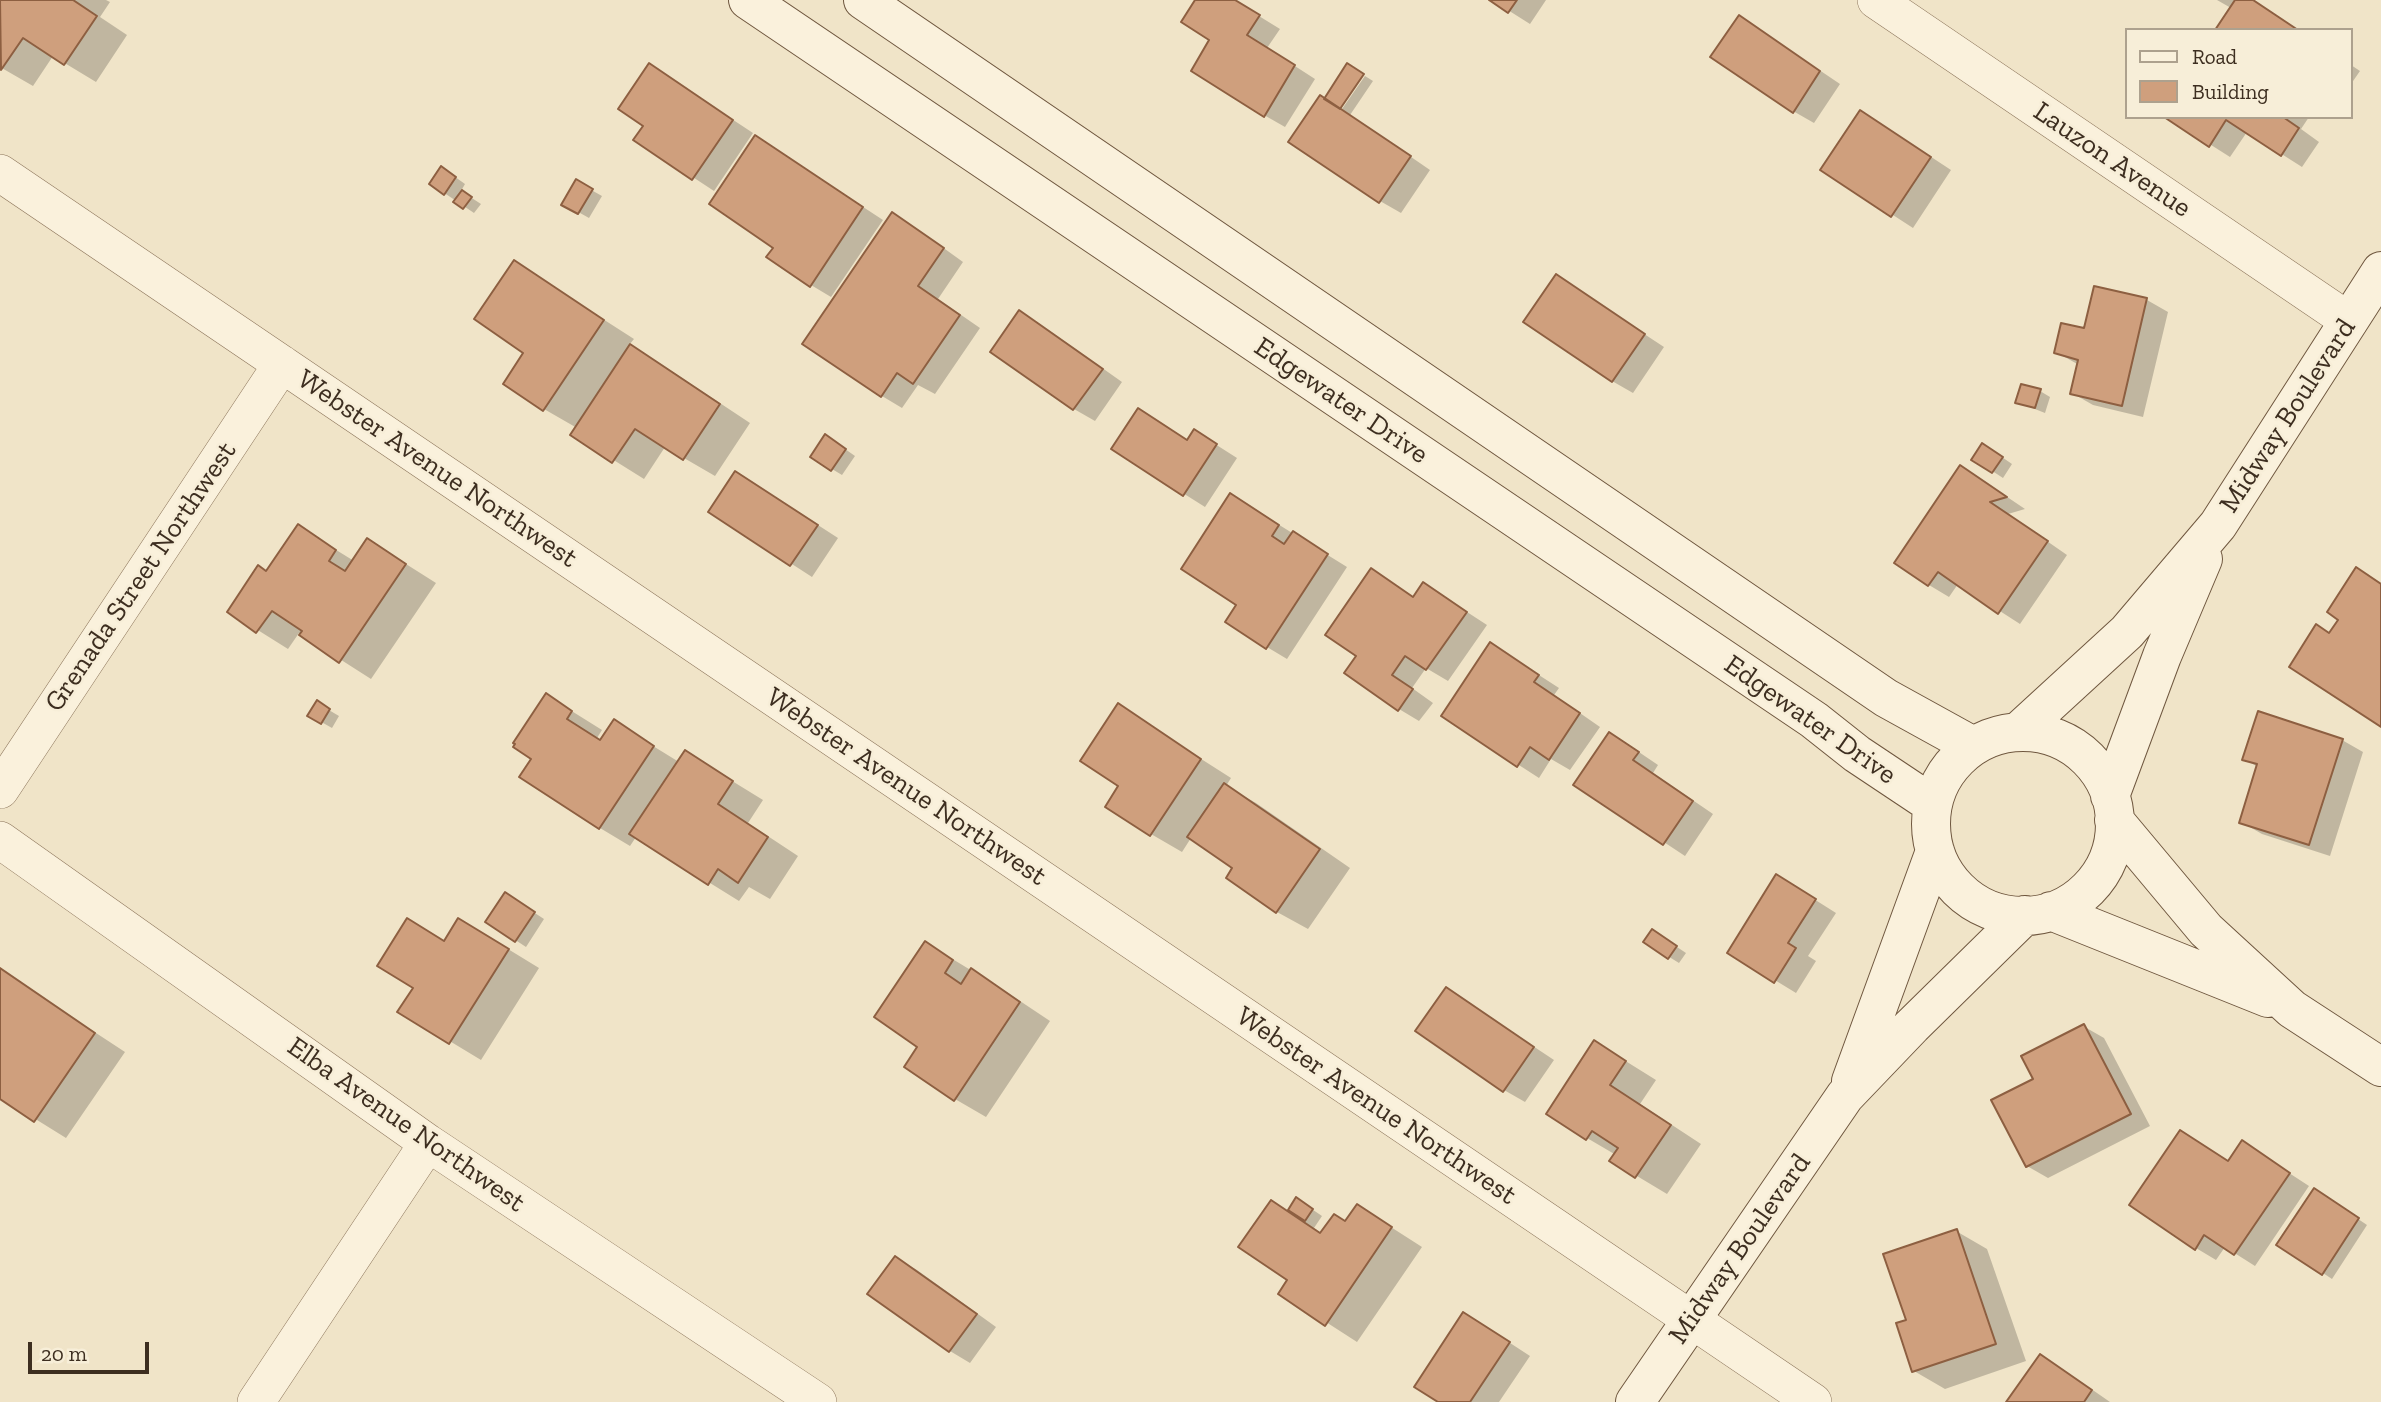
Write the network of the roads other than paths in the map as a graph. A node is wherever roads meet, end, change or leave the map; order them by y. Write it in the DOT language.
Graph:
graph roads {
  1 [pos="748,0"];
  2 [pos="863,0"];
  3 [pos="1876,0"];
  4 [pos="0,173"];
  5 [pos="2381,271"];
  6 [pos="2349,321"];
  7 [pos="282,364"];
  8 [pos="2218,525"];
  9 [pos="2018,732"];
  10 [pos="1972,746"];
  11 [pos="0,790"];
  12 [pos="1932,803"];
  13 [pos="2112,808"];
  14 [pos="0,840"];
  15 [pos="1935,851"];
  16 [pos="2038,913"];
  17 [pos="2292,1009"];
  18 [pos="2381,1067"];
  19 [pos="1845,1096"];
  20 [pos="428,1143"];
  21 [pos="1690,1319"];
  22 [pos="256,1402"];
  23 [pos="818,1402"];
  24 [pos="1635,1402"];
  25 [pos="1812,1402"];
  1 -- 12 [label="street, Edgewater Drive"];
  2 -- 10 [label="street"];
  3 -- 6 [label="street, Lauzon Avenue"];
  4 -- 7 [label="street, Webster Avenue Northwest"];
  5 -- 6 [label="street, Midway Boulevard"];
  6 -- 8 [label="street, Midway Boulevard"];
  7 -- 11 [label="street, Grenada Street Northwest"];
  7 -- 21 [label="street, Webster Avenue Northwest"];
  8 -- 9 [label="street, Midway Boulevard"];
  8 -- 13 [label="street, Midway Boulevard"];
  9 -- 10 [label="street"];
  9 -- 13 [label="street"];
  10 -- 12 [label="street"];
  12 -- 15 [label="street"];
  13 -- 16 [label="street"];
  13 -- 17 [label="street"];
  14 -- 20 [label="street, Elba Avenue Northwest"];
  15 -- 16 [label="street"];
  15 -- 19 [label="street, Midway Boulevard"];
  16 -- 17 [label="street"];
  16 -- 19 [label="street, Midway Boulevard"];
  17 -- 18 [label="street"];
  19 -- 21 [label="street, Midway Boulevard"];
  20 -- 22 [label="street"];
  20 -- 23 [label="street, Elba Avenue Northwest"];
  21 -- 24 [label="street, Midway Boulevard"];
  21 -- 25 [label="street, Webster Avenue Northwest"];
}
